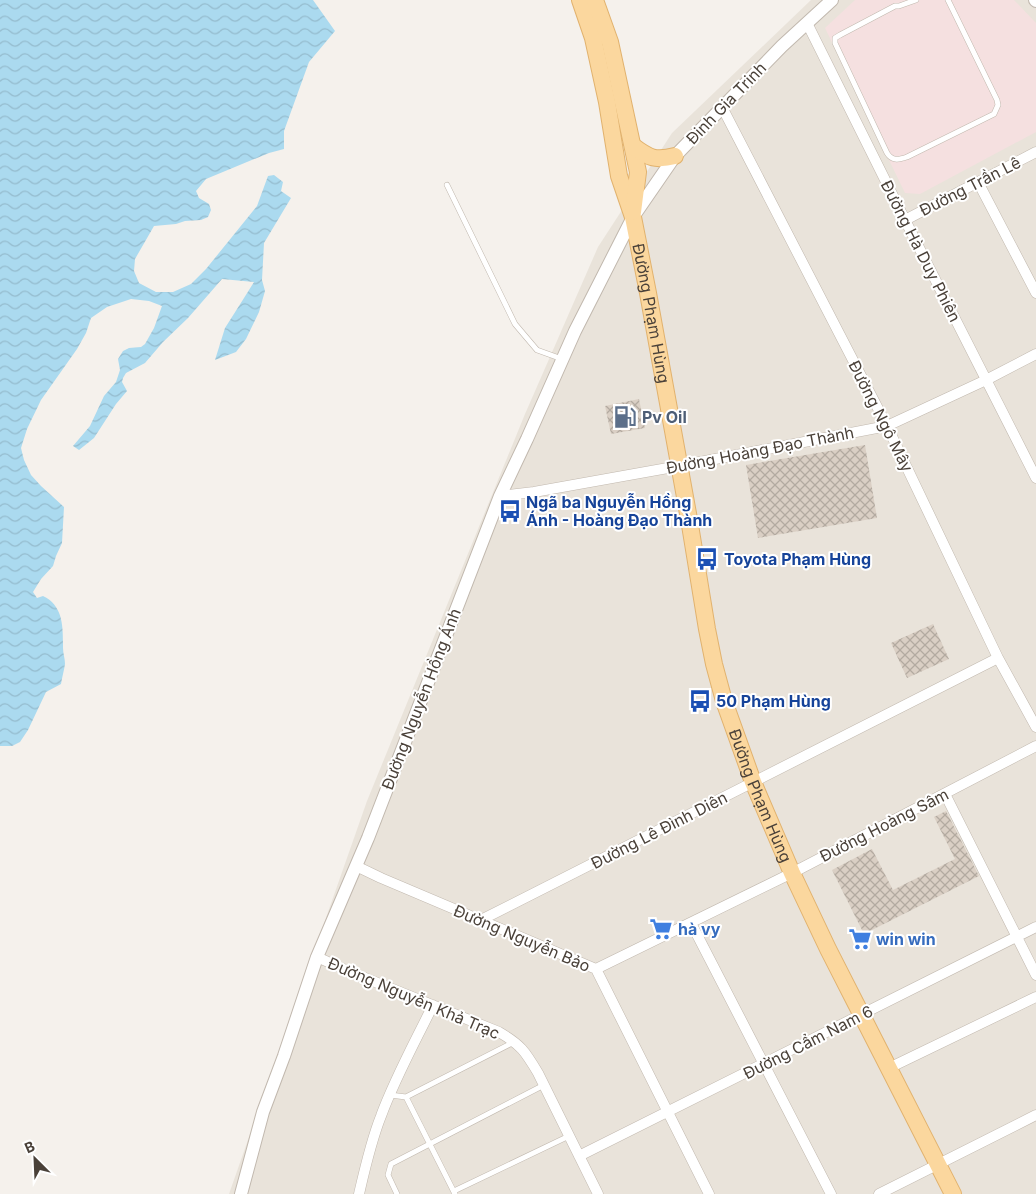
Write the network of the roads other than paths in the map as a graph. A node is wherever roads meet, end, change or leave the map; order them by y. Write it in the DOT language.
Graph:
graph roads {
  1 [pos="580,0"];
  2 [pos="595,0"];
  3 [pos="832,0"];
  4 [pos="916,0"];
  5 [pos="948,0"];
  6 [pos="894,3"];
  7 [pos="807,23"];
  8 [pos="722,108"];
  9 [pos="633,146"];
  10 [pos="1036,152"];
  11 [pos="675,156"];
  12 [pos="978,182"];
  13 [pos="447,185"];
  14 [pos="633,217"];
  15 [pos="904,220"];
  16 [pos="1036,293"];
  17 [pos="1036,354"];
  18 [pos="562,359"];
  19 [pos="986,380"];
  20 [pos="887,426"];
  21 [pos="1033,465"];
  22 [pos="679,466"];
  23 [pos="1036,478"];
  24 [pos="500,496"];
  25 [pos="998,658"];
  26 [pos="1036,726"];
  27 [pos="1036,746"];
  28 [pos="753,782"];
  29 [pos="945,794"];
  30 [pos="356,866"];
  31 [pos="792,873"];
  32 [pos="481,920"];
  33 [pos="692,923"];
  34 [pos="1036,927"];
  35 [pos="1017,937"];
  36 [pos="317,957"];
  37 [pos="596,969"];
  38 [pos="1036,975"];
  39 [pos="1036,997"];
  40 [pos="433,1005"];
  41 [pos="862,1015"];
  42 [pos="514,1042"];
  43 [pos="764,1064"];
  44 [pos="889,1068"];
  45 [pos="544,1085"];
  46 [pos="390,1095"];
  47 [pos="406,1097"];
  48 [pos="668,1112"];
  49 [pos="1036,1115"];
  50 [pos="569,1136"];
  51 [pos="429,1143"];
  52 [pos="579,1156"];
  53 [pos="938,1165"];
  54 [pos="454,1193"];
  55 [pos="241,1194"];
  56 [pos="359,1194"];
  57 [pos="397,1194"];
  58 [pos="598,1194"];
  59 [pos="709,1194"];
  60 [pos="832,1194"];
  61 [pos="879,1194"];
  62 [pos="953,1194"];
  1 -- 14 [label="main road, Đường Phạm Hùng"];
  2 -- 9 [label="main road, Đường Phạm Hùng"];
  3 -- 7 [label="street, Đinh Gia Trinh"];
  4 -- 6 [label="lane"];
  5 -- 6 [label="lane"];
  7 -- 8 [label="street, Đinh Gia Trinh"];
  7 -- 15 [label="street, Đường Hà Duy Phiên"];
  8 -- 11 [label="street, Đinh Gia Trinh"];
  8 -- 20 [label="street, Đường Ngô Mây"];
  9 -- 11 [label="main road"];
  9 -- 14 [label="main road, Đường Phạm Hùng"];
  10 -- 12 [label="street, Đường Trần Lê"];
  11 -- 14 [label="street, Đinh Gia Trinh"];
  12 -- 15 [label="street, Đường Trần Lê"];
  12 -- 16 [label="street"];
  13 -- 18 [label="lane"];
  14 -- 18 [label="street, Đường Nguyễn Hồng Ánh"];
  14 -- 22 [label="main road, Đường Phạm Hùng"];
  15 -- 19 [label="street, Đường Hà Duy Phiên"];
  17 -- 19 [label="street, Đường Hoàng Đạo Thành"];
  18 -- 24 [label="street, Đường Nguyễn Hồng Ánh"];
  19 -- 20 [label="street, Đường Hoàng Đạo Thành"];
  19 -- 21 [label="street, Đường Hà Duy Phiên"];
  20 -- 22 [label="street, Đường Hoàng Đạo Thành"];
  20 -- 25 [label="street, Đường Ngô Mây"];
  21 -- 23 [label="street, Đường Hà Duy Phiên"];
  22 -- 24 [label="street, Đường Hoàng Đạo Thành"];
  22 -- 28 [label="main road, Đường Phạm Hùng"];
  24 -- 30 [label="street, Đường Nguyễn Hồng Ánh"];
  25 -- 26 [label="street, Đường Ngô Mây"];
  25 -- 28 [label="street, Đường Lê Đình Diên"];
  27 -- 29 [label="street, Đường Hoàng Sâm"];
  28 -- 31 [label="main road, Đường Phạm Hùng"];
  28 -- 32 [label="street, Đường Lê Đình Diên"];
  29 -- 31 [label="street, Đường Hoàng Sâm"];
  29 -- 35 [label="street"];
  30 -- 32 [label="street, Đường Nguyễn Bảo"];
  30 -- 36 [label="street, Đường Nguyễn Hồng Ánh"];
  31 -- 33 [label="street, Đường Hoàng Sâm"];
  31 -- 41 [label="main road, Đường Phạm Hùng"];
  32 -- 37 [label="street, Đường Nguyễn Bảo"];
  33 -- 37 [label="street, Đường Hoàng Sâm"];
  33 -- 43 [label="street"];
  34 -- 35 [label="street, Đường Cẩm Nam 6"];
  35 -- 38 [label="street"];
  35 -- 41 [label="street, Đường Cẩm Nam 6"];
  36 -- 40 [label="street, Đường Nguyễn Khả Trạc"];
  36 -- 55 [label="street, Đường Nguyễn Hồng Ánh"];
  37 -- 48 [label="street, Đường Nguyễn Bảo"];
  39 -- 44 [label="street"];
  40 -- 42 [label="street, Đường Nguyễn Khả Trạc"];
  40 -- 46 [label="street"];
  41 -- 43 [label="street, Đường Cẩm Nam 6"];
  41 -- 44 [label="main road, Đường Phạm Hùng"];
  42 -- 45 [label="street, Đường Nguyễn Khả Trạc"];
  42 -- 47 [label="lane"];
  43 -- 48 [label="street, Đường Cẩm Nam 6"];
  43 -- 60 [label="street"];
  44 -- 53 [label="main road, Đường Phạm Hùng"];
  45 -- 50 [label="street, Đường Nguyễn Khả Trạc"];
  45 -- 51 [label="lane"];
  46 -- 47 [label="lane"];
  46 -- 56 [label="street"];
  47 -- 51 [label="lane"];
  48 -- 52 [label="street, Đường Cẩm Nam 6"];
  48 -- 59 [label="street, Đường Nguyễn Bảo"];
  49 -- 53 [label="street"];
  50 -- 52 [label="street, Đường Nguyễn Khả Trạc"];
  50 -- 54 [label="lane"];
  51 -- 54 [label="lane"];
  51 -- 57 [label="lane"];
  52 -- 58 [label="street, Đường Nguyễn Khả Trạc"];
  53 -- 61 [label="street"];
  53 -- 62 [label="main road, Đường Phạm Hùng"];
}
